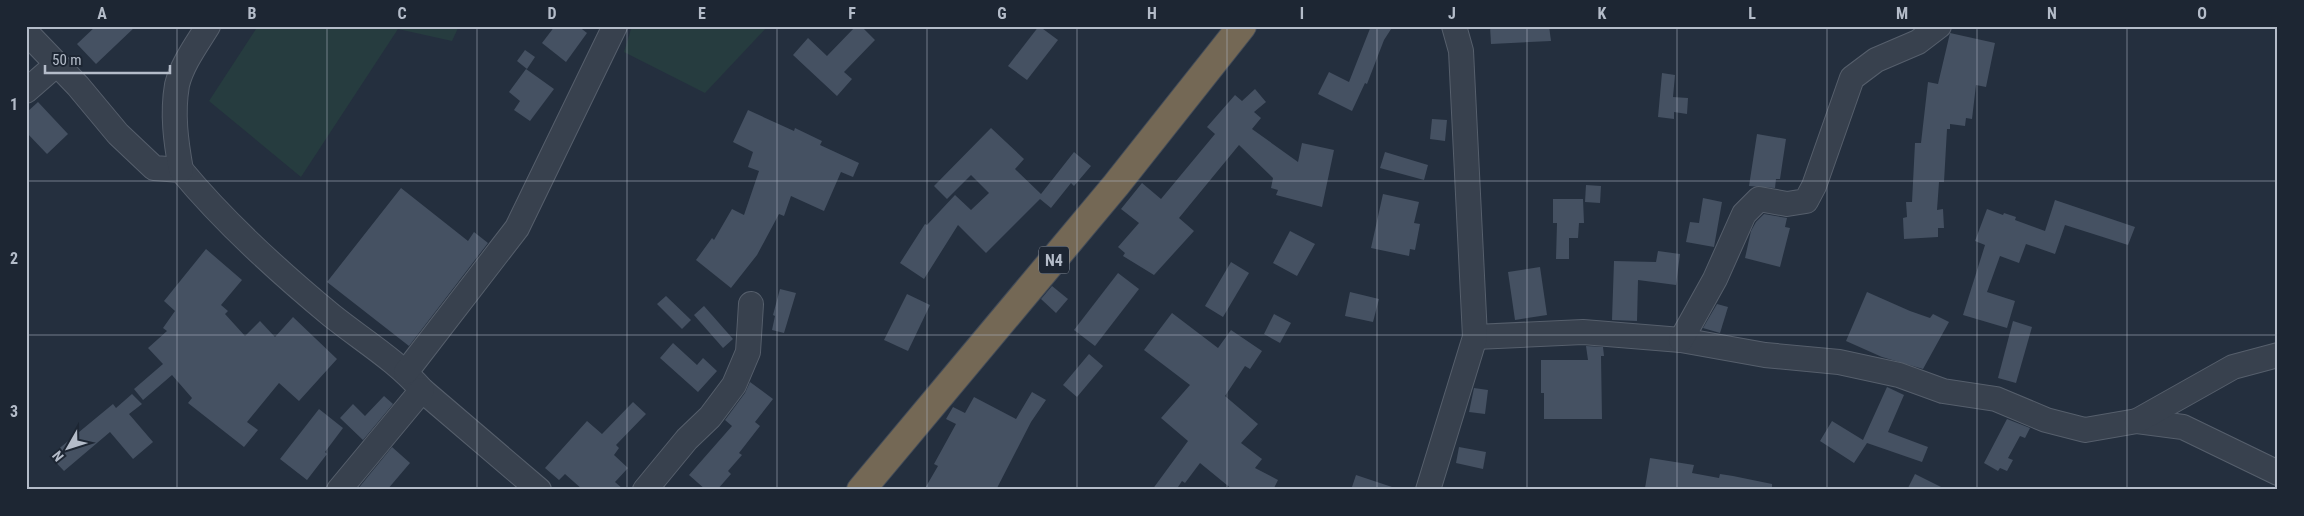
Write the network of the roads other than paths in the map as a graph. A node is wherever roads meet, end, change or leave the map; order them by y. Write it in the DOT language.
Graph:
graph roads {
  1 [pos="208,26"];
  2 [pos="615,26"];
  3 [pos="1242,26"];
  4 [pos="1454,26"];
  5 [pos="1939,26"];
  6 [pos="26,32"];
  7 [pos="57,64"];
  8 [pos="26,91"];
  9 [pos="181,170"];
  10 [pos="750,304"];
  11 [pos="1475,337"];
  12 [pos="1681,340"];
  13 [pos="2278,355"];
  14 [pos="406,372"];
  15 [pos="422,390"];
  16 [pos="2137,421"];
  17 [pos="2278,473"];
  18 [pos="339,490"];
  19 [pos="540,490"];
  20 [pos="645,490"];
  21 [pos="861,490"];
  22 [pos="1428,490"];
  1 -- 9 [label="street"];
  2 -- 14 [label="street"];
  3 -- 21 [label="highway, N4"];
  4 -- 11 [label="street"];
  5 -- 12 [label="street"];
  6 -- 7 [label="street"];
  7 -- 8 [label="street"];
  7 -- 9 [label="street"];
  9 -- 14 [label="street"];
  10 -- 20 [label="street"];
  11 -- 12 [label="street"];
  11 -- 22 [label="street"];
  12 -- 16 [label="street"];
  13 -- 16 [label="street"];
  14 -- 15 [label="street"];
  15 -- 18 [label="street"];
  15 -- 19 [label="street"];
  16 -- 17 [label="street"];
}
